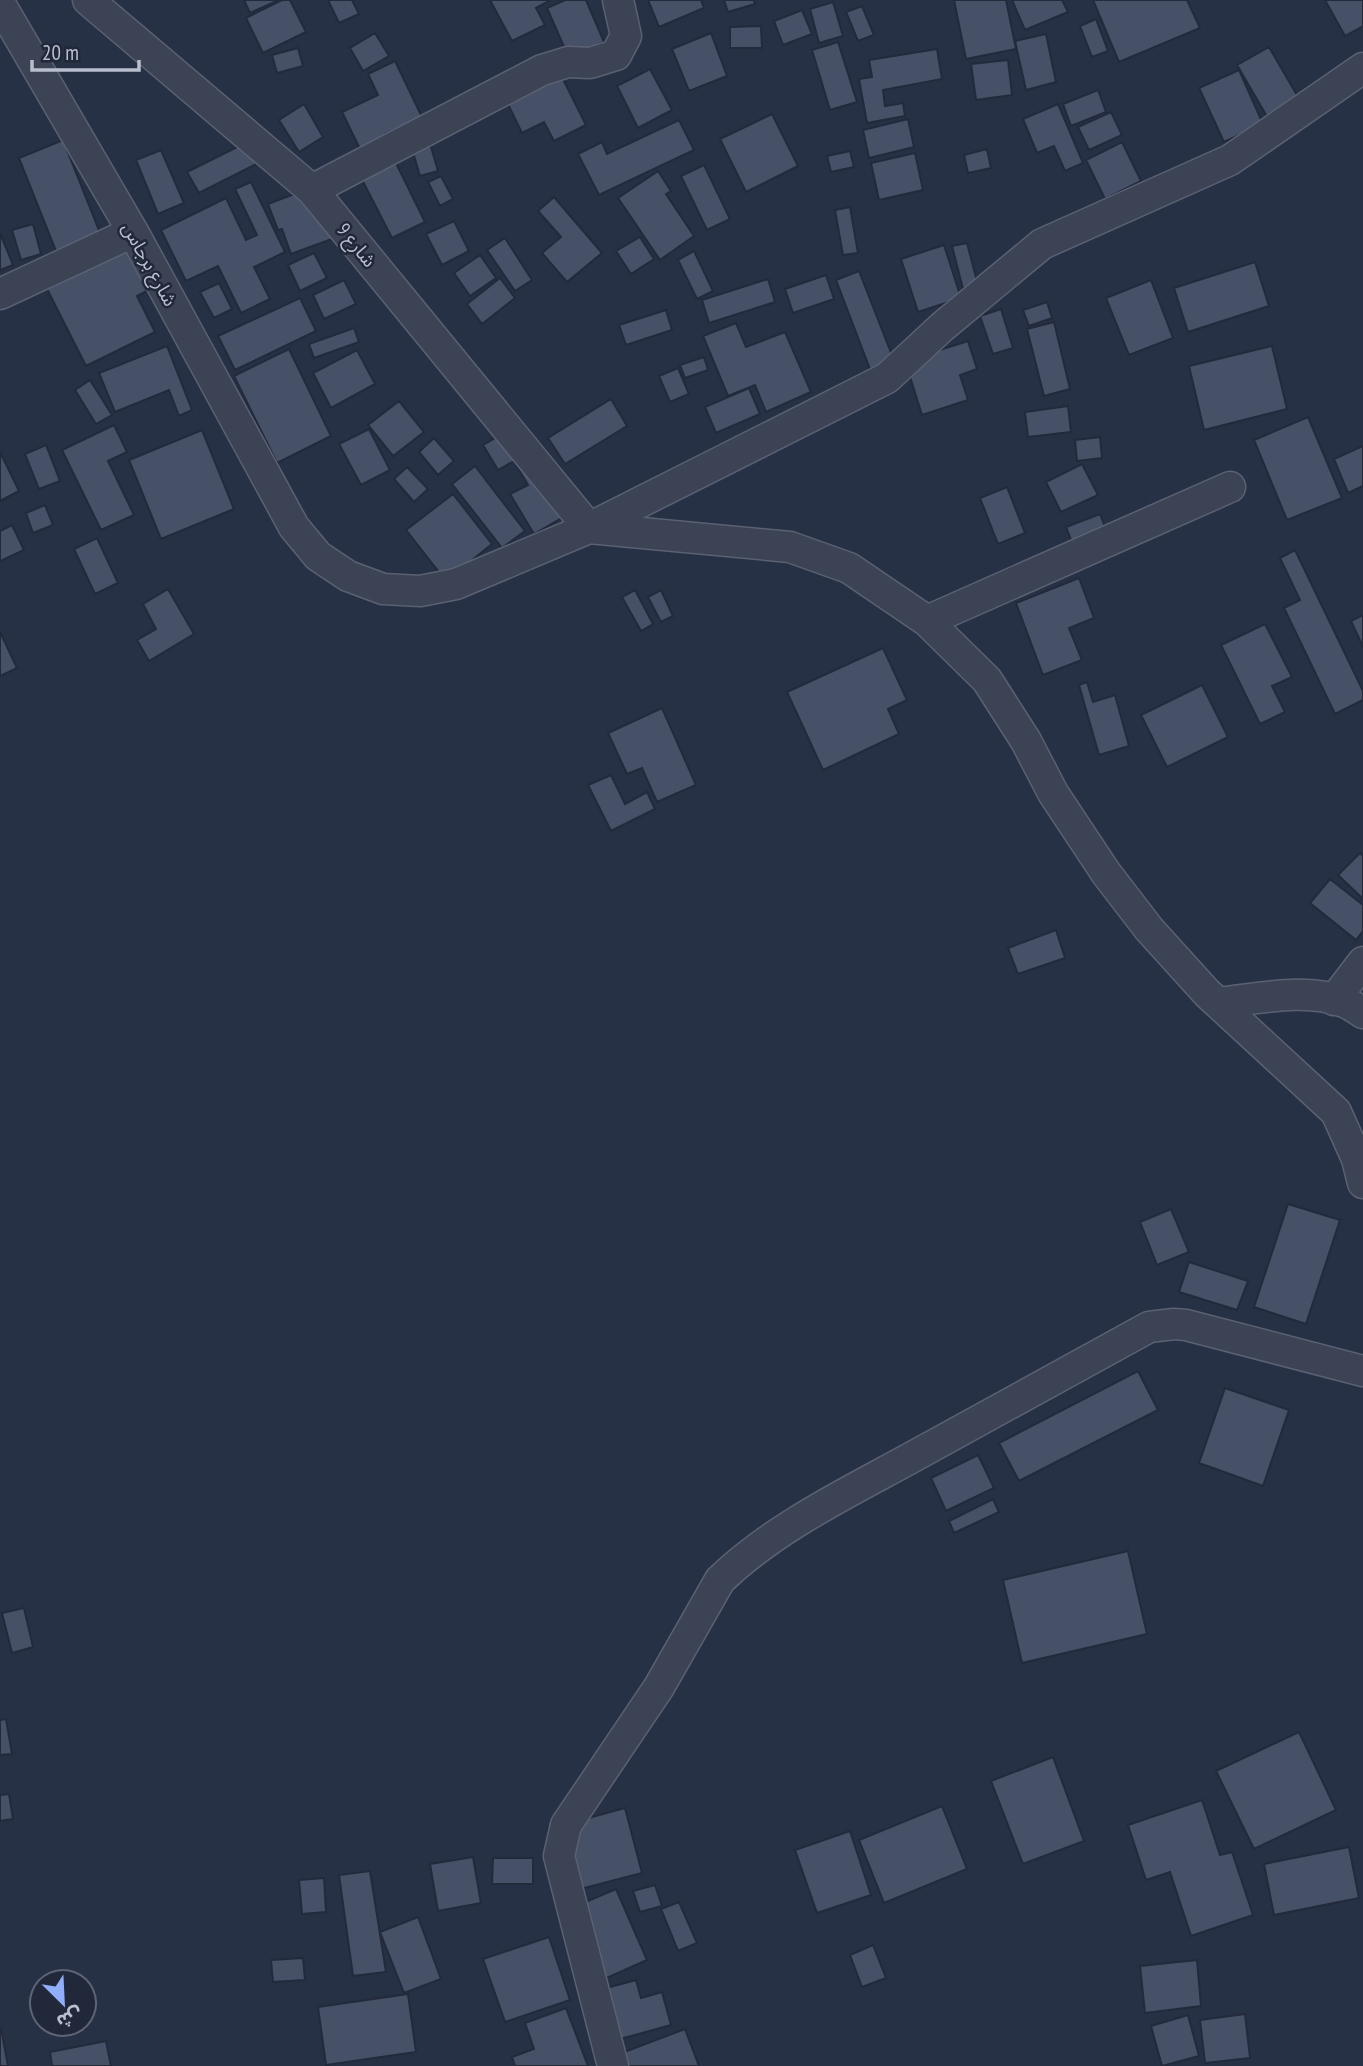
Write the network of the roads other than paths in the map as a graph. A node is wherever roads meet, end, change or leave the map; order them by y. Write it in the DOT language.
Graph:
graph roads {
  1 [pos="88,0"];
  2 [pos="618,0"];
  3 [pos="0,4"];
  4 [pos="1363,68"];
  5 [pos="312,190"];
  6 [pos="133,232"];
  7 [pos="0,294"];
  8 [pos="1230,487"];
  9 [pos="589,528"];
  10 [pos="927,621"];
  11 [pos="1363,962"];
  12 [pos="1334,1000"];
  13 [pos="1218,1003"];
  14 [pos="1363,1013"];
  15 [pos="1363,1183"];
  16 [pos="1363,1370"];
  17 [pos="613,2066"];
  1 -- 5 [label="street, شارع 9"];
  2 -- 5 [label="street"];
  3 -- 6 [label="street, شارع برجاس"];
  4 -- 9 [label="street, شارع برجاس"];
  5 -- 9 [label="street, شارع 9"];
  6 -- 7 [label="street"];
  6 -- 9 [label="street, شارع برجاس"];
  8 -- 10 [label="street"];
  9 -- 10 [label="street"];
  10 -- 13 [label="street"];
  11 -- 12 [label="street"];
  12 -- 13 [label="street"];
  12 -- 14 [label="street"];
  13 -- 15 [label="street"];
  16 -- 17 [label="street"];
}
